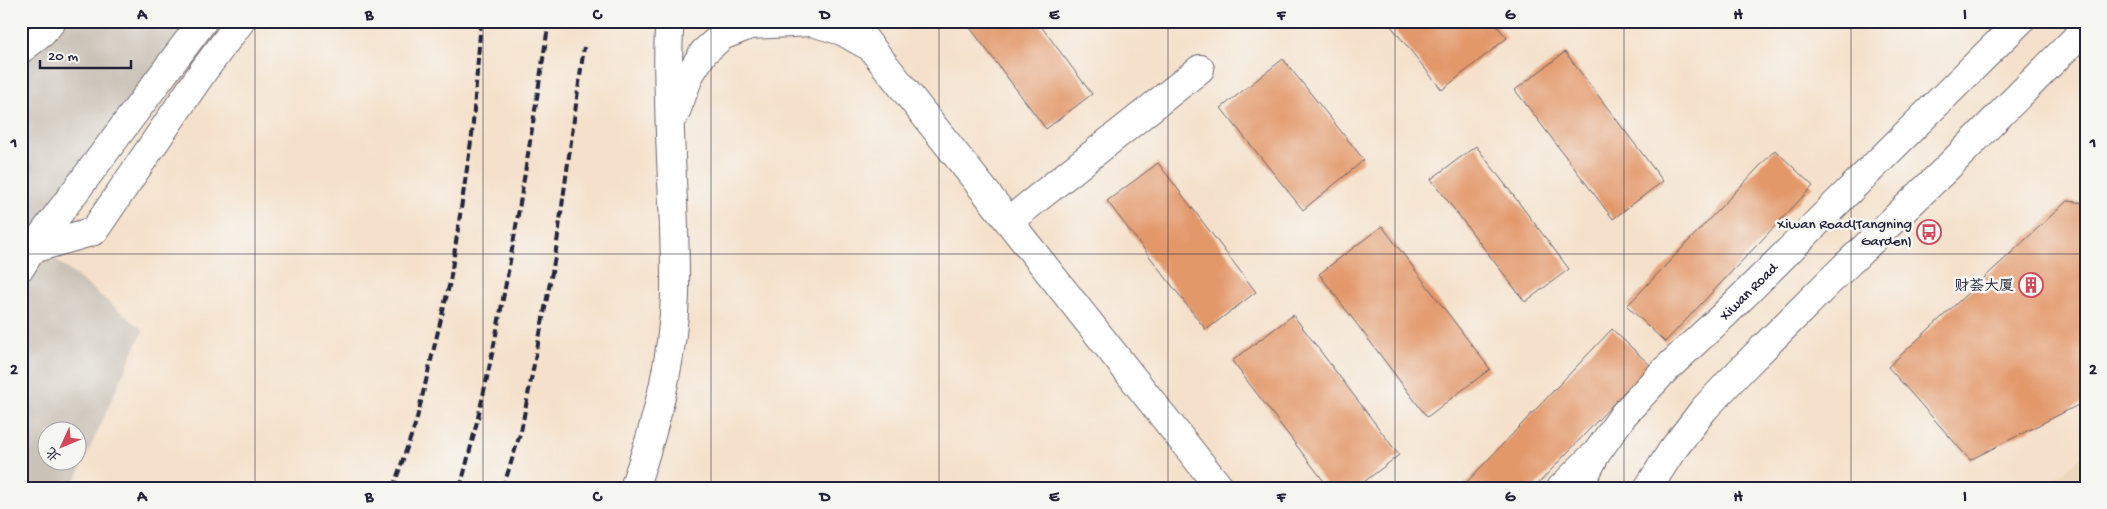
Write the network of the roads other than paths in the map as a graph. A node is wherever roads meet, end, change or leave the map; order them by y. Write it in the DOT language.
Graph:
graph roads {
  1 [pos="52,21"];
  2 [pos="241,21"];
  3 [pos="670,21"];
  4 [pos="850,21"];
  5 [pos="2020,21"];
  6 [pos="201,24"];
  7 [pos="2086,28"];
  8 [pos="871,47"];
  9 [pos="21,49"];
  10 [pos="1200,69"];
  11 [pos="670,130"];
  12 [pos="1009,221"];
  13 [pos="27,258"];
  14 [pos="1596,454"];
  15 [pos="1220,485"];
  16 [pos="634,488"];
  17 [pos="1562,488"];
  18 [pos="1578,488"];
  19 [pos="1648,488"];
  1 -- 9 [label="street"];
  2 -- 13 [label="street"];
  3 -- 11 [label="street"];
  4 -- 8 [label="street"];
  5 -- 14 [label="street, Xiwan Road"];
  6 -- 13 [label="street"];
  7 -- 19 [label="street"];
  8 -- 11 [label="street"];
  8 -- 12 [label="street"];
  10 -- 12 [label="street"];
  11 -- 16 [label="street"];
  12 -- 15 [label="street"];
  14 -- 17 [label="street"];
  14 -- 18 [label="street, Xiwan Road"];
}
